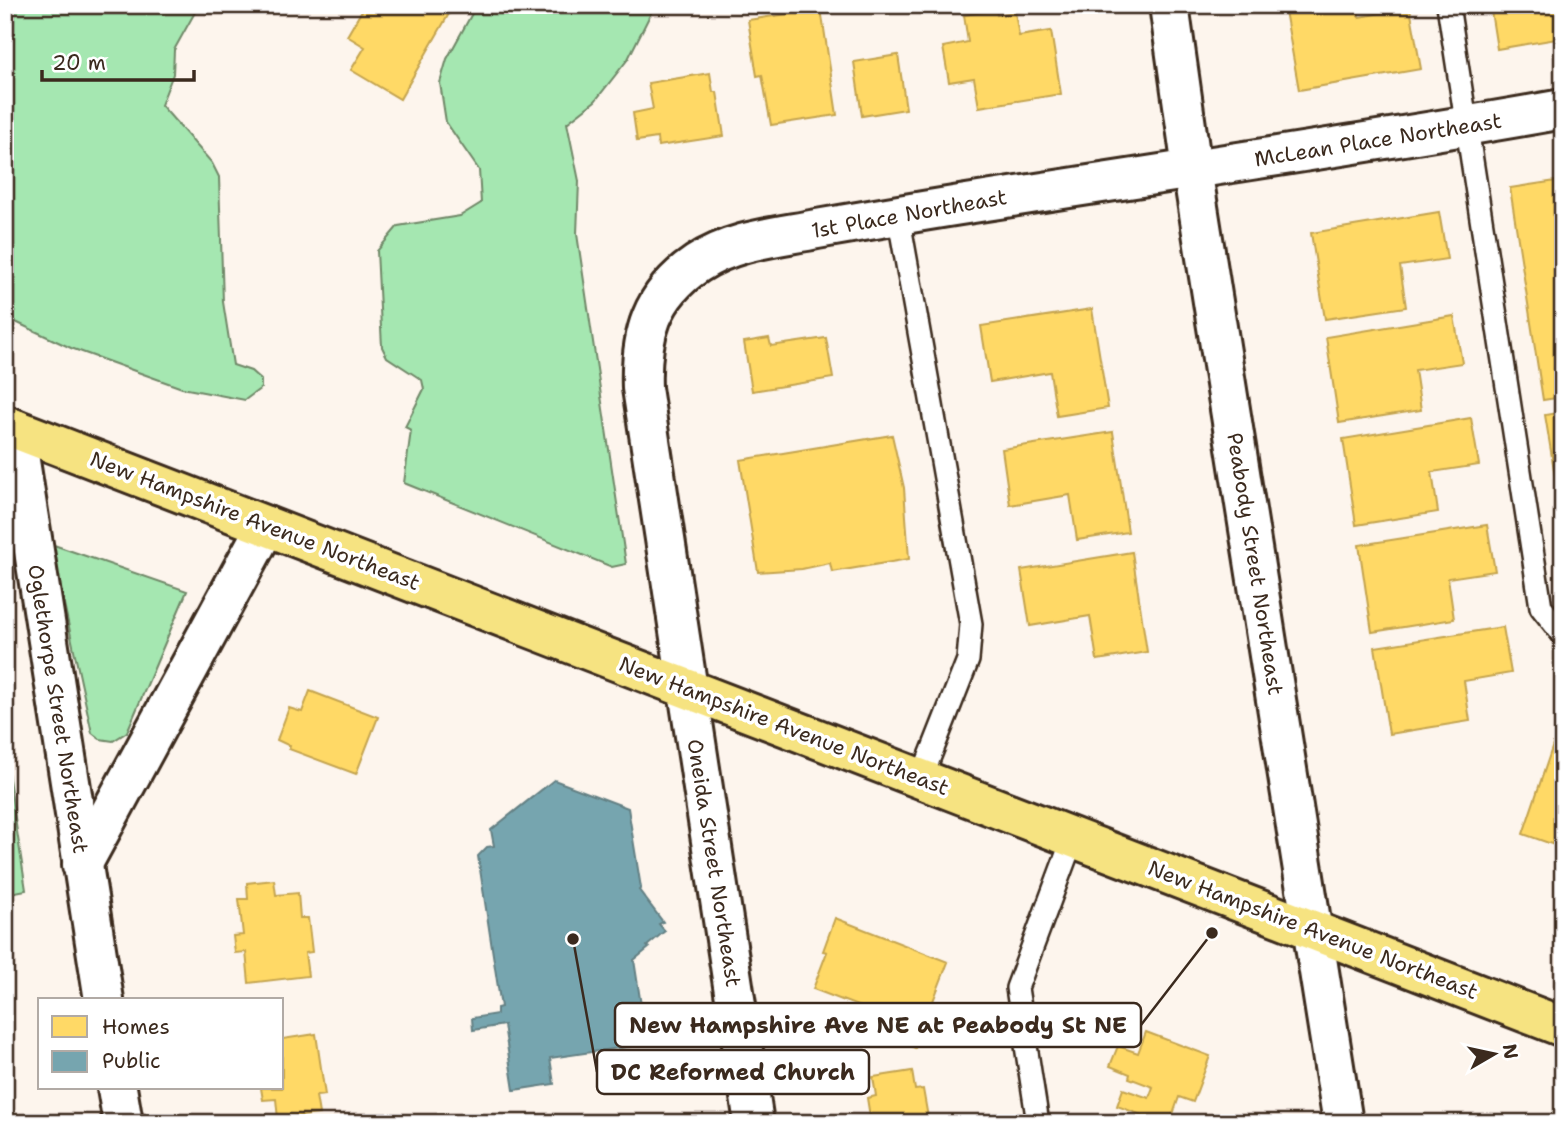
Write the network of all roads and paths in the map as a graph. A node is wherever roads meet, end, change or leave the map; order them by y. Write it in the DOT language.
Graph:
graph roads {
  1 [pos="1169,5"];
  2 [pos="1448,5"];
  3 [pos="1563,108"];
  4 [pos="1467,126"];
  5 [pos="1192,169"];
  6 [pos="898,214"];
  7 [pos="652,314"];
  8 [pos="10,427"];
  9 [pos="266,526"];
  10 [pos="1563,635"];
  11 [pos="688,689"];
  12 [pos="921,779"];
  13 [pos="1073,838"];
  14 [pos="82,865"];
  15 [pos="1313,931"];
  16 [pos="104,998"];
  17 [pos="1563,1027"];
  18 [pos="117,1090"];
  19 [pos="123,1123"];
  20 [pos="754,1123"];
  21 [pos="1038,1123"];
  22 [pos="1343,1123"];
  1 -- 5 [label="street, Peabody Street Northeast"];
  2 -- 4 [label="lane"];
  3 -- 4 [label="street, McLean Place Northeast"];
  4 -- 5 [label="street, McLean Place Northeast"];
  4 -- 10 [label="lane"];
  5 -- 6 [label="street, 1st Place Northeast"];
  5 -- 15 [label="street, Peabody Street Northeast"];
  6 -- 7 [label="street, 1st Place Northeast"];
  6 -- 12 [label="lane"];
  7 -- 11 [label="street, Oneida Street Northeast"];
  8 -- 9 [label="main road, New Hampshire Avenue Northeast"];
  8 -- 14 [label="street, Oglethorpe Street Northeast"];
  9 -- 11 [label="main road, New Hampshire Avenue Northeast"];
  9 -- 14 [label="street, Oglethorpe Street Northeast"];
  11 -- 12 [label="main road, New Hampshire Avenue Northeast"];
  11 -- 20 [label="street, Oneida Street Northeast"];
  12 -- 13 [label="main road, New Hampshire Avenue Northeast"];
  13 -- 15 [label="main road, New Hampshire Avenue Northeast"];
  13 -- 21 [label="lane"];
  14 -- 16 [label="street, Oglethorpe Street Northeast"];
  15 -- 17 [label="main road, New Hampshire Avenue Northeast"];
  15 -- 22 [label="street, Peabody Street Northeast"];
  18 -- 19 [label="street"];
}
